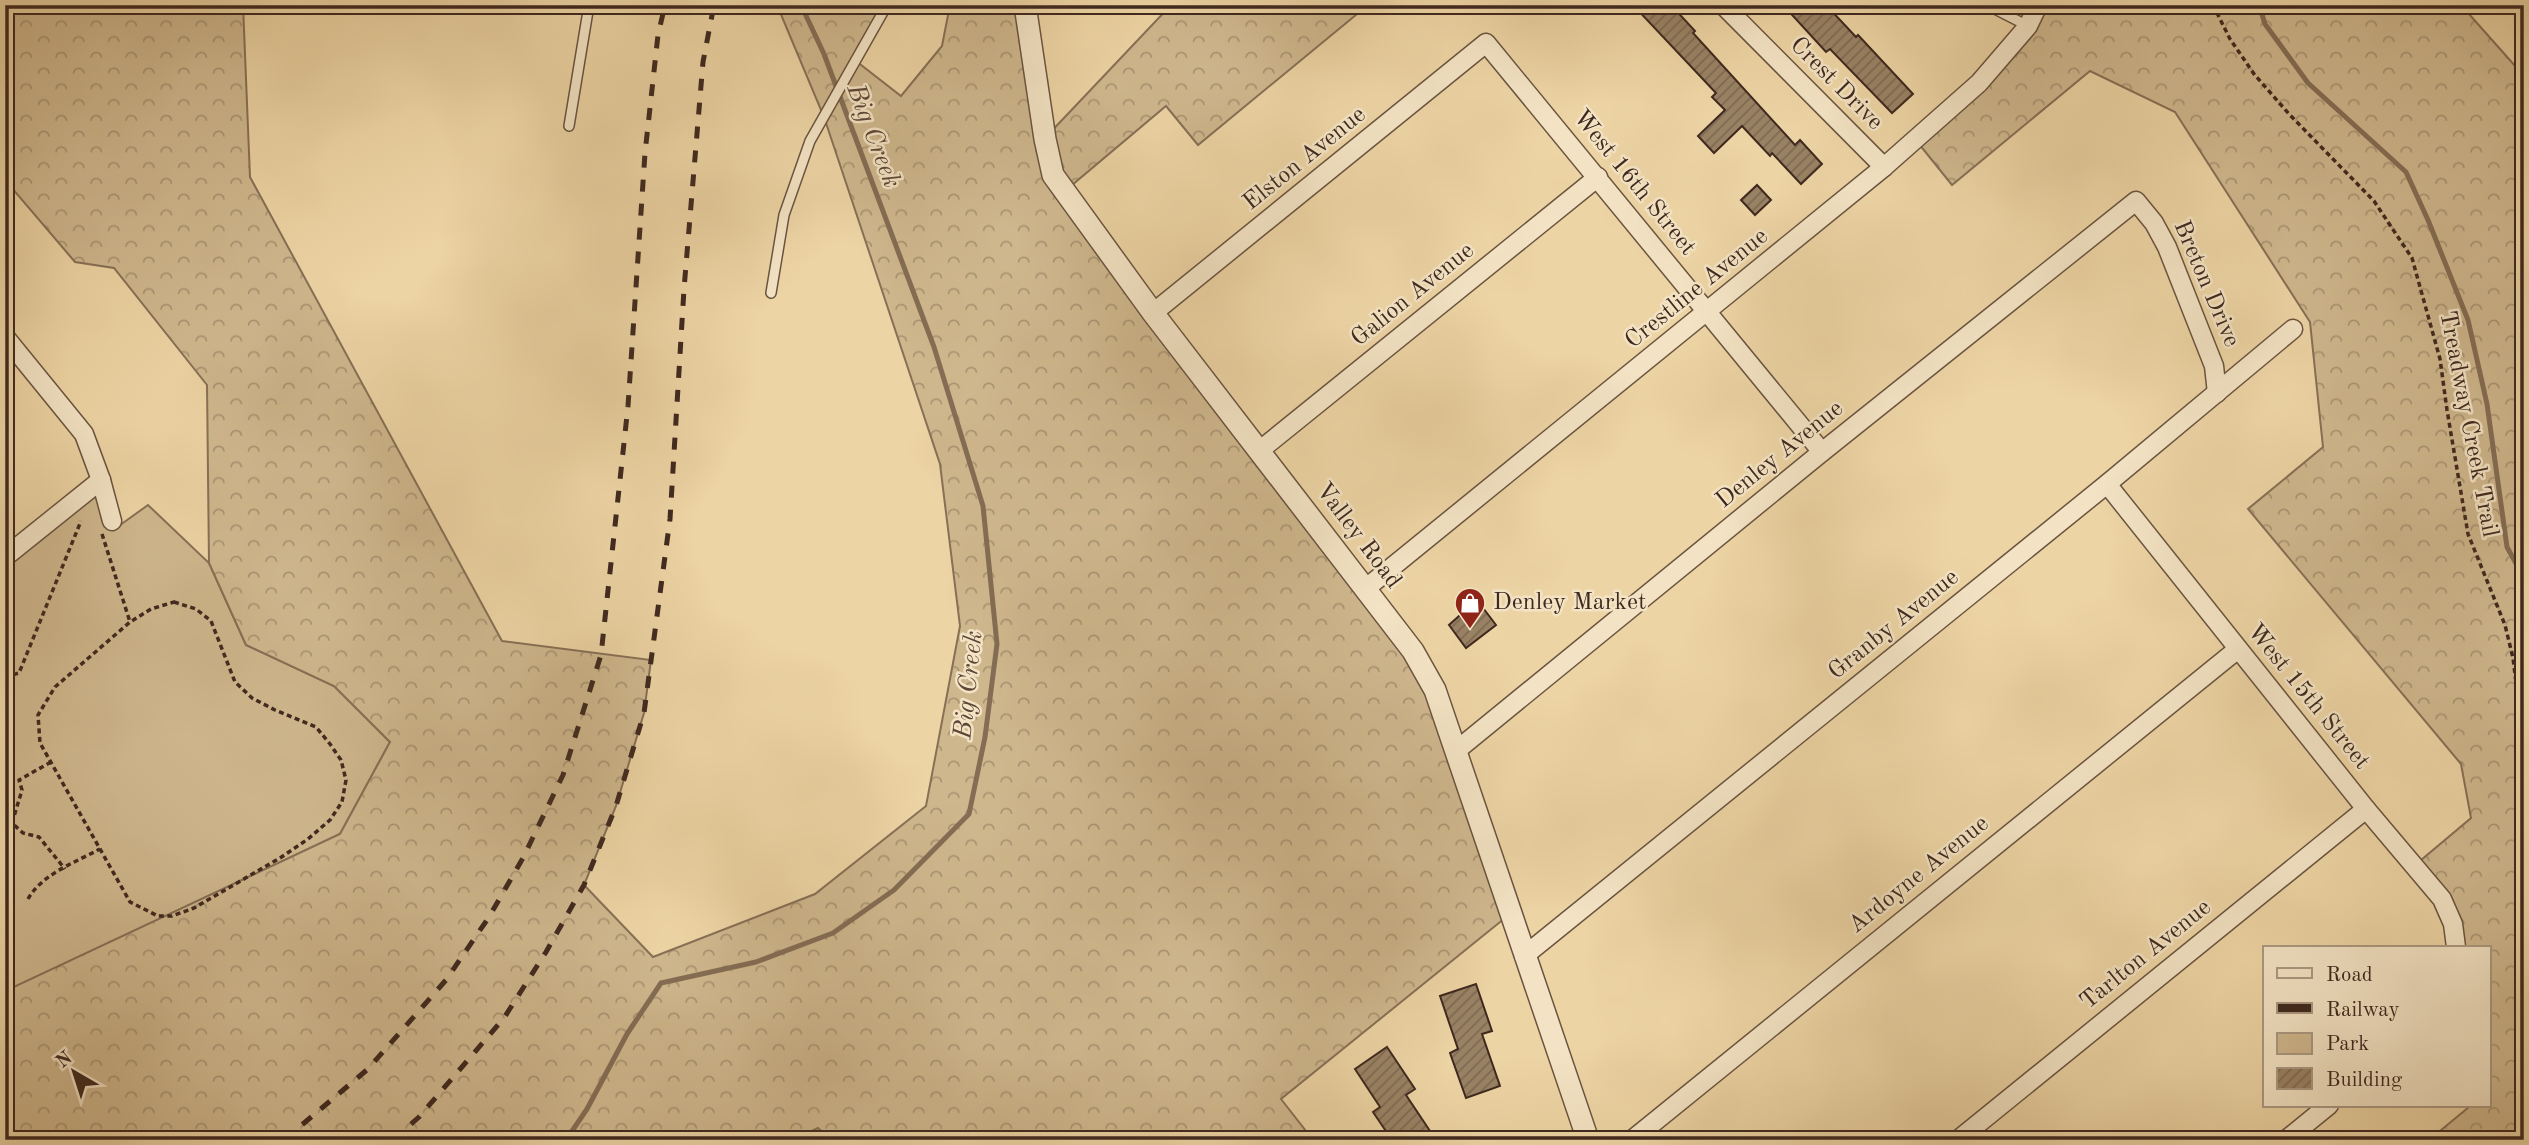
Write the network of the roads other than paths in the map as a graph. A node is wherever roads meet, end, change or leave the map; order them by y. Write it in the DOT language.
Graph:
graph roads {
  1 [pos="589,5"];
  2 [pos="887,5"];
  3 [pos="1025,5"];
  4 [pos="1723,5"];
  5 [pos="1987,5"];
  6 [pos="2038,5"];
  7 [pos="2028,26"];
  8 [pos="1486,43"];
  9 [pos="569,126"];
  10 [pos="1884,167"];
  11 [pos="1598,177"];
  12 [pos="2136,201"];
  13 [pos="771,293"];
  14 [pos="1707,312"];
  15 [pos="1153,313"];
  16 [pos="2293,329"];
  17 [pos="5,337"];
  18 [pos="2217,393"];
  19 [pos="1259,451"];
  20 [pos="1822,452"];
  21 [pos="101,480"];
  22 [pos="2107,484"];
  23 [pos="106,526"];
  24 [pos="5,558"];
  25 [pos="1365,589"];
  26 [pos="2238,649"];
  27 [pos="1457,750"];
  28 [pos="2366,809"];
  29 [pos="2456,946"];
  30 [pos="1524,956"];
  31 [pos="2328,1106"];
  32 [pos="1588,1140"];
  33 [pos="1632,1140"];
  34 [pos="1958,1140"];
  35 [pos="2286,1140"];
  1 -- 9 [label="lane"];
  2 -- 13 [label="lane"];
  3 -- 15 [label="street, Valley Road"];
  4 -- 10 [label="street, Crest Drive"];
  5 -- 7 [label="lane"];
  6 -- 7 [label="street, Crestline Avenue"];
  7 -- 10 [label="street, Crestline Avenue"];
  8 -- 11 [label="street, West 16th Street"];
  8 -- 15 [label="street, Elston Avenue"];
  10 -- 14 [label="street, Crestline Avenue"];
  11 -- 14 [label="street, West 16th Street"];
  11 -- 19 [label="street, Galion Avenue"];
  12 -- 18 [label="street, Breton Drive"];
  12 -- 20 [label="street, Denley Avenue"];
  14 -- 20 [label="street, West 16th Street"];
  14 -- 25 [label="street, Crestline Avenue"];
  15 -- 19 [label="street, Valley Road"];
  16 -- 18 [label="street, Granby Avenue"];
  17 -- 21 [label="street"];
  18 -- 22 [label="street, Granby Avenue"];
  19 -- 25 [label="street, Valley Road"];
  20 -- 27 [label="street, Denley Avenue"];
  21 -- 23 [label="street"];
  21 -- 24 [label="street"];
  22 -- 26 [label="street, West 15th Street"];
  22 -- 30 [label="street, Granby Avenue"];
  25 -- 27 [label="street, Valley Road"];
  26 -- 28 [label="street, West 15th Street"];
  26 -- 33 [label="street, Ardoyne Avenue"];
  27 -- 30 [label="street, Valley Road"];
  28 -- 29 [label="street, West 15th Street"];
  28 -- 34 [label="street, Tarlton Avenue"];
  30 -- 32 [label="street, Valley Road"];
  31 -- 35 [label="street"];
}
